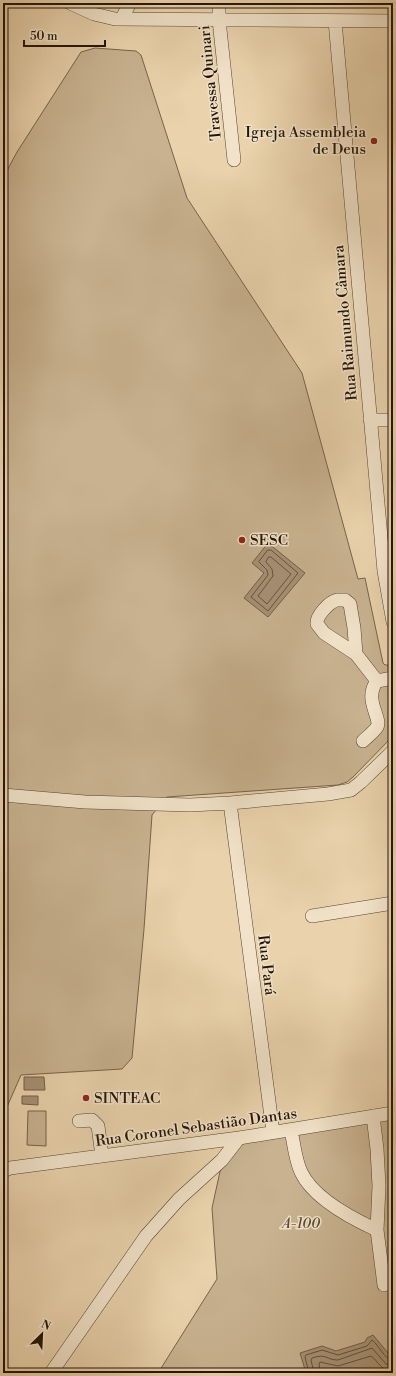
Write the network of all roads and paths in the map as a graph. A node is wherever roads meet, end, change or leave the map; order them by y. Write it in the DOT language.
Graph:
graph roads {
  1 [pos="70,3"];
  2 [pos="130,3"];
  3 [pos="219,3"];
  4 [pos="122,18"];
  5 [pos="219,20"];
  6 [pos="335,21"];
  7 [pos="393,21"];
  8 [pos="234,160"];
  9 [pos="370,420"];
  10 [pos="393,420"];
  11 [pos="393,622"];
  12 [pos="356,654"];
  13 [pos="393,678"];
  14 [pos="377,681"];
  15 [pos="363,741"];
  16 [pos="393,751"];
  17 [pos="3,795"];
  18 [pos="230,803"];
  19 [pos="393,903"];
  20 [pos="312,916"];
  21 [pos="393,1113"];
  22 [pos="373,1116"];
  23 [pos="80,1121"];
  24 [pos="291,1130"];
  25 [pos="273,1132"];
  26 [pos="239,1138"];
  27 [pos="102,1156"];
  28 [pos="3,1171"];
  29 [pos="377,1230"];
  30 [pos="384,1285"];
  31 [pos="51,1373"];
  1 -- 4 [label="street"];
  2 -- 4 [label="street"];
  3 -- 5 [label="street, Travessa Quinari"];
  4 -- 5 [label="street"];
  5 -- 6 [label="street"];
  5 -- 8 [label="street, Travessa Quinari"];
  6 -- 7 [label="street"];
  6 -- 9 [label="street, Rua Raimundo Câmara"];
  9 -- 10 [label="street"];
  9 -- 11 [label="street, Rua Raimundo Câmara"];
  12 -- 14 [label="street"];
  13 -- 14 [label="street"];
  14 -- 15 [label="street"];
  16 -- 18 [label="street"];
  17 -- 18 [label="street"];
  18 -- 25 [label="street, Rua Pará"];
  19 -- 20 [label="street"];
  21 -- 22 [label="street, Rua Coronel Sebastião Dantas"];
  22 -- 24 [label="street, Rua Coronel Sebastião Dantas"];
  22 -- 29 [label="street"];
  23 -- 27 [label="street"];
  24 -- 25 [label="street, Rua Coronel Sebastião Dantas"];
  24 -- 29 [label="street"];
  25 -- 26 [label="street, Rua Coronel Sebastião Dantas"];
  26 -- 27 [label="street, Rua Coronel Sebastião Dantas"];
  26 -- 31 [label="street"];
  27 -- 28 [label="street, Rua Coronel Sebastião Dantas"];
  29 -- 30 [label="street"];
}
